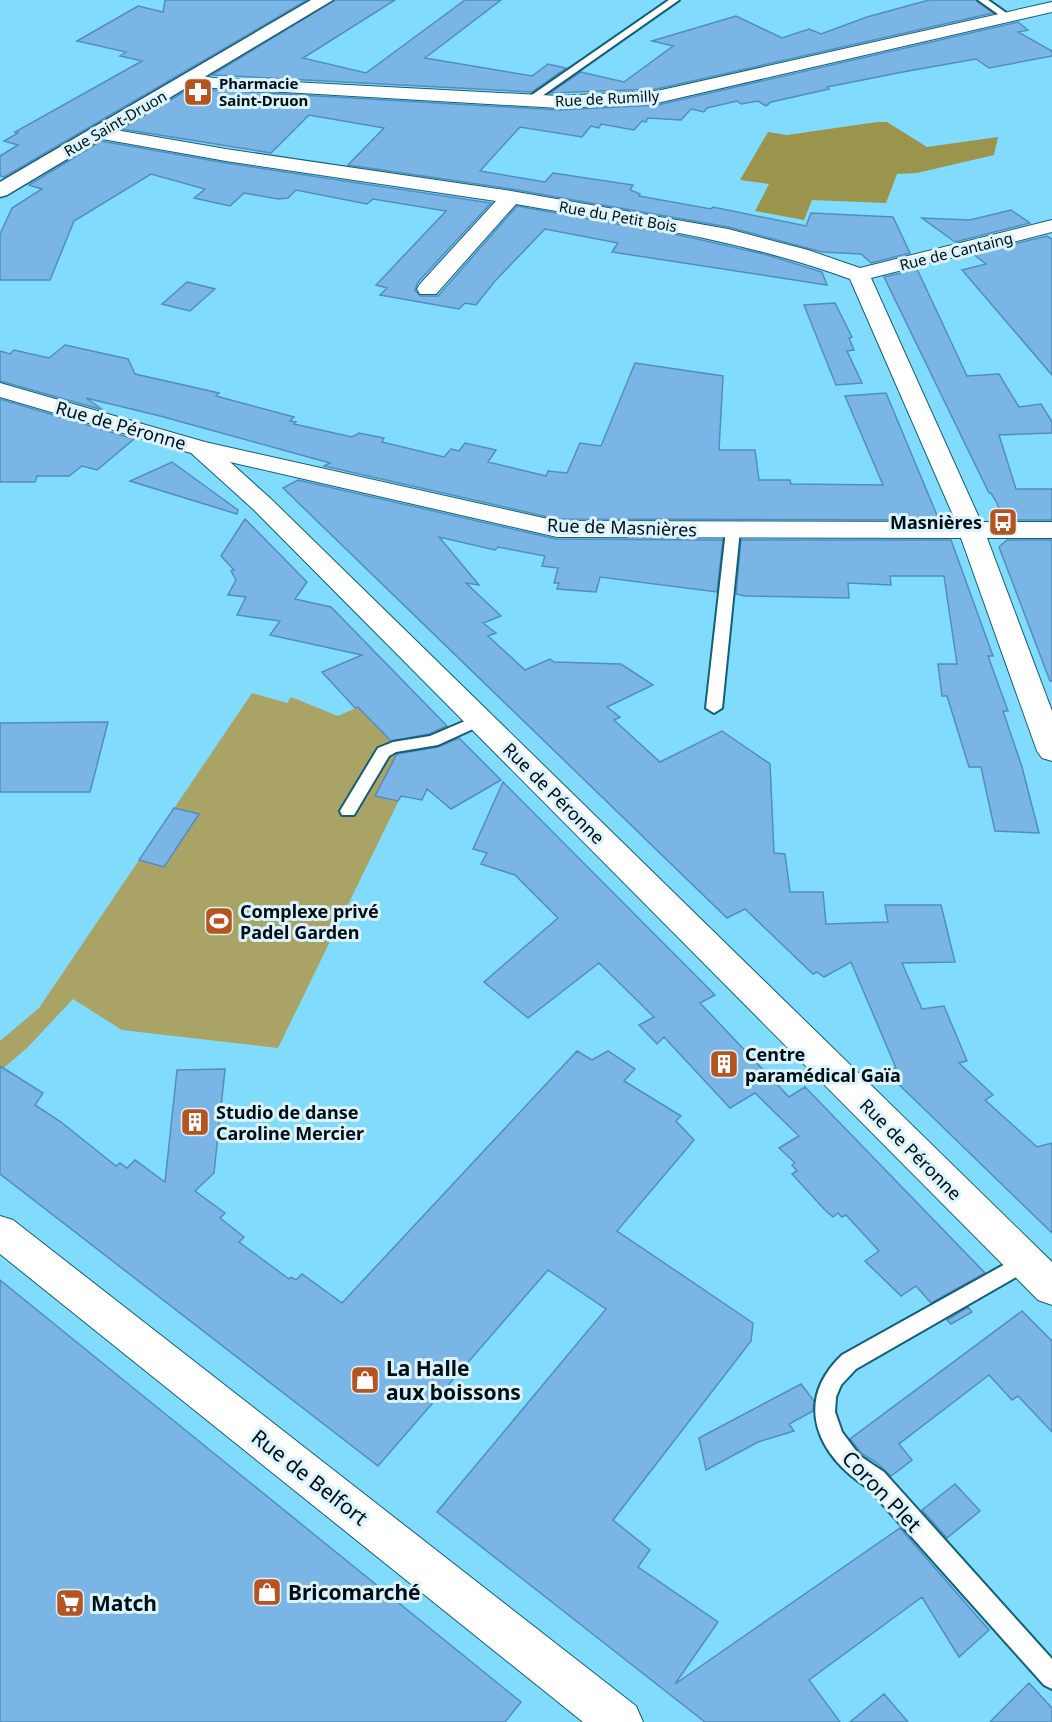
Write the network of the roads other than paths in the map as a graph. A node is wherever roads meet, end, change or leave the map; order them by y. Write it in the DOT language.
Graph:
graph roads {
  1 [pos="324,0"];
  2 [pos="675,0"];
  3 [pos="982,0"];
  4 [pos="1052,7"];
  5 [pos="1008,17"];
  6 [pos="190,79"];
  7 [pos="529,101"];
  8 [pos="98,133"];
  9 [pos="0,191"];
  10 [pos="511,197"];
  11 [pos="1052,226"];
  12 [pos="859,275"];
  13 [pos="428,289"];
  14 [pos="0,390"];
  15 [pos="200,448"];
  16 [pos="296,469"];
  17 [pos="251,495"];
  18 [pos="733,530"];
  19 [pos="971,530"];
  20 [pos="1052,530"];
  21 [pos="714,708"];
  22 [pos="480,720"];
  23 [pos="1052,751"];
  24 [pos="348,811"];
  25 [pos="0,1232"];
  26 [pos="1025,1262"];
  27 [pos="1052,1288"];
  28 [pos="1052,1677"];
  29 [pos="620,1722"];
  1 -- 6 [label="street, Rue Saint-Druon"];
  2 -- 7 [label="lane"];
  3 -- 5 [label="lane"];
  4 -- 5 [label="street, Rue de Rumilly"];
  5 -- 7 [label="street, Rue de Rumilly"];
  6 -- 7 [label="street, Rue de Rumilly"];
  6 -- 8 [label="street, Rue Saint-Druon"];
  8 -- 9 [label="street, Rue Saint-Druon"];
  8 -- 10 [label="street, Rue du Petit Bois"];
  10 -- 12 [label="street, Rue du Petit Bois"];
  10 -- 13 [label="street"];
  11 -- 12 [label="street, Rue de Cantaing"];
  12 -- 19 [label="street"];
  14 -- 15 [label="street, Rue de Péronne"];
  15 -- 16 [label="street, Rue de Masnières"];
  15 -- 17 [label="street, Rue de Péronne"];
  16 -- 17 [label="street"];
  16 -- 18 [label="street, Rue de Masnières"];
  17 -- 22 [label="street, Rue de Péronne"];
  18 -- 19 [label="street, Rue de Masnières"];
  18 -- 21 [label="lane"];
  19 -- 20 [label="street, Rue de Masnières"];
  19 -- 23 [label="street"];
  22 -- 24 [label="lane"];
  22 -- 26 [label="street, Rue de Péronne"];
  25 -- 29 [label="street, Rue de Belfort"];
  26 -- 27 [label="street, Rue de Péronne"];
  26 -- 28 [label="lane, Coron Plet"];
}
